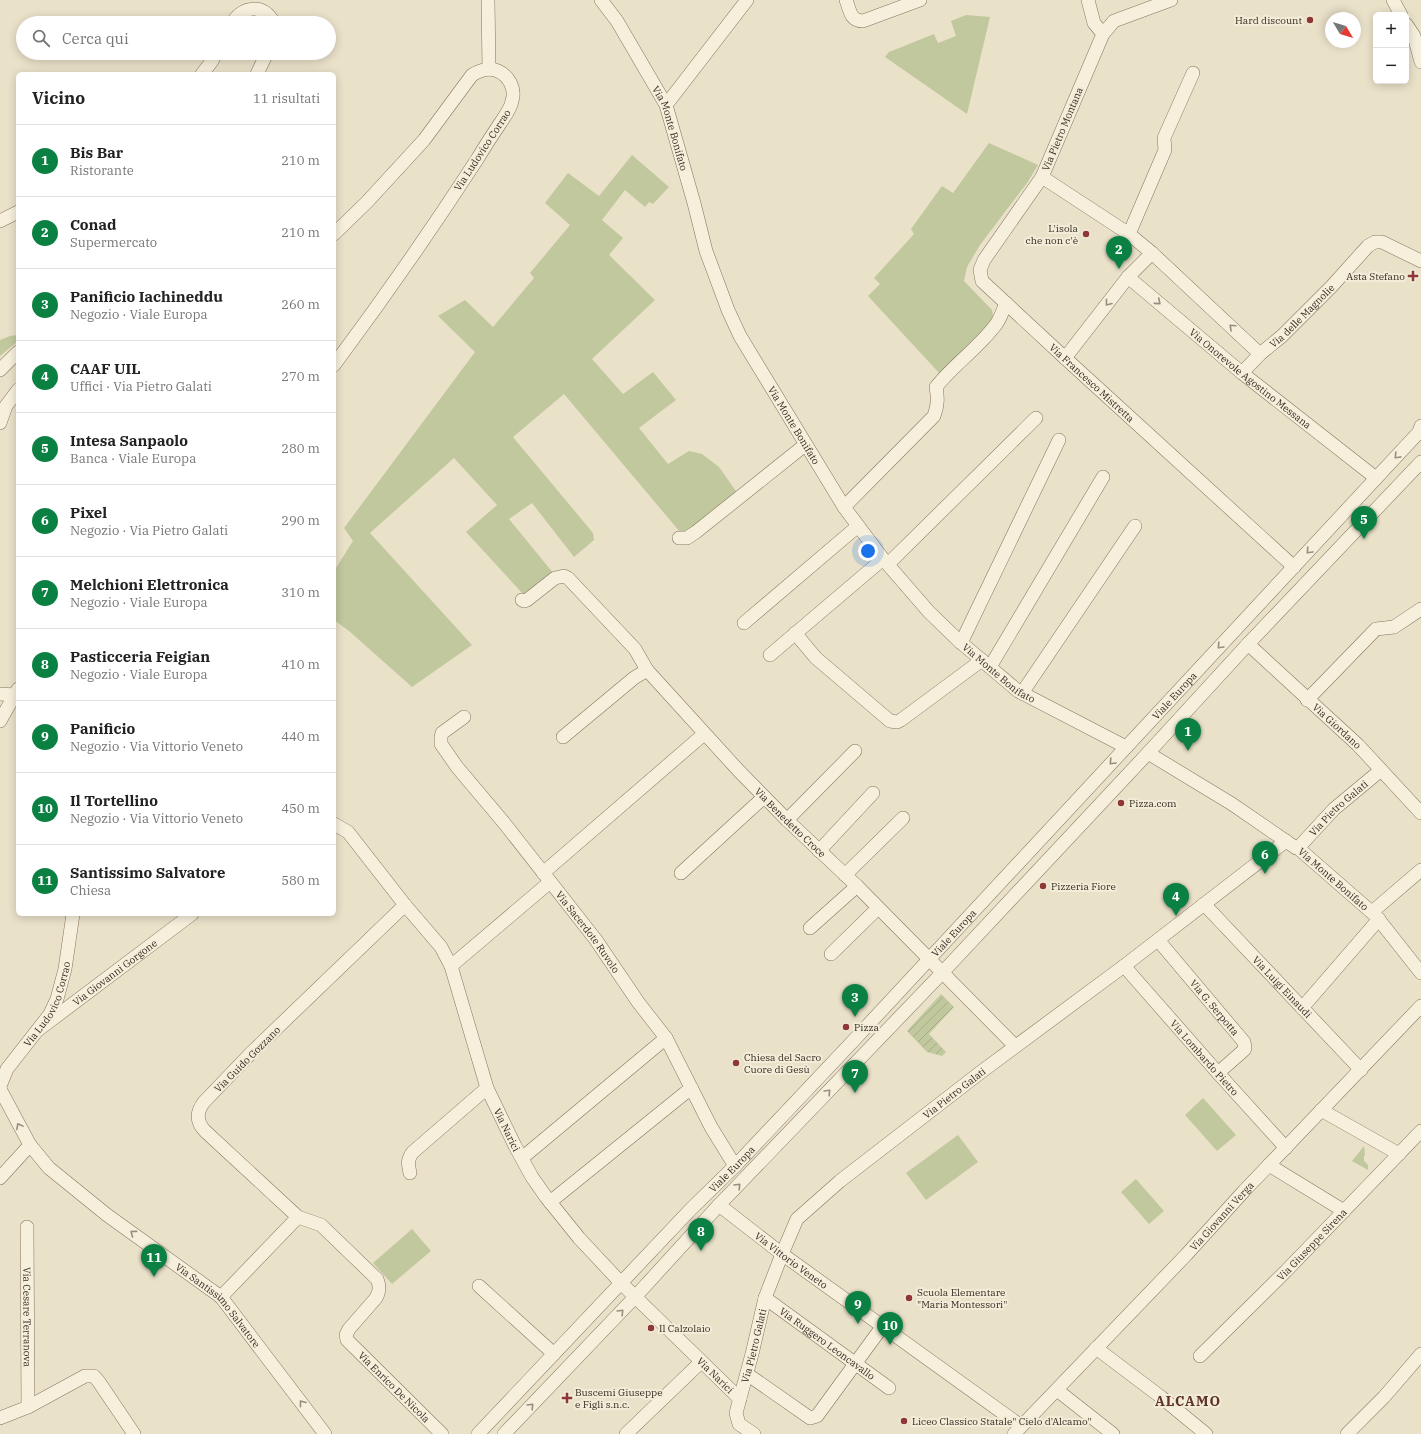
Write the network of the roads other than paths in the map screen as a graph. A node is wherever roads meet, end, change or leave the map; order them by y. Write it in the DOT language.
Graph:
graph roads {
  1 [pos="488,0"];
  2 [pos="601,0"];
  3 [pos="747,0"];
  4 [pos="846,0"];
  5 [pos="920,0"];
  6 [pos="1088,0"];
  7 [pos="1171,0"];
  8 [pos="1393,0"];
  9 [pos="1404,0"];
  10 [pos="1400,12"];
  11 [pos="1402,12"];
  12 [pos="238,16"];
  13 [pos="269,16"];
  14 [pos="1409,28"];
  15 [pos="1103,34"];
  16 [pos="212,60"];
  17 [pos="264,60"];
  18 [pos="1421,62"];
  19 [pos="489,69"];
  20 [pos="204,72"];
  21 [pos="258,72"];
  22 [pos="1193,73"];
  23 [pos="666,105"];
  24 [pos="1042,177"];
  25 [pos="16,213"];
  26 [pos="0,221"];
  27 [pos="336,232"];
  28 [pos="1129,234"];
  29 [pos="1152,253"];
  30 [pos="1421,261"];
  31 [pos="1128,277"];
  32 [pos="1006,303"];
  33 [pos="16,354"];
  34 [pos="1260,354"];
  35 [pos="1065,358"];
  36 [pos="336,362"];
  37 [pos="0,370"];
  38 [pos="1242,373"];
  39 [pos="16,393"];
  40 [pos="1036,418"];
  41 [pos="0,423"];
  42 [pos="1421,426"];
  43 [pos="1058,440"];
  44 [pos="805,446"];
  45 [pos="1421,462"];
  46 [pos="1104,477"];
  47 [pos="1376,478"];
  48 [pos="844,507"];
  49 [pos="858,526"];
  50 [pos="1135,526"];
  51 [pos="679,538"];
  52 [pos="886,561"];
  53 [pos="1294,567"];
  54 [pos="522,600"];
  55 [pos="1421,609"];
  56 [pos="744,623"];
  57 [pos="795,633"];
  58 [pos="961,643"];
  59 [pos="1248,644"];
  60 [pos="770,654"];
  61 [pos="986,664"];
  62 [pos="647,670"];
  63 [pos="16,692"];
  64 [pos="1022,693"];
  65 [pos="0,694"];
  66 [pos="1307,700"];
  67 [pos="464,717"];
  68 [pos="0,721"];
  69 [pos="704,734"];
  70 [pos="563,737"];
  71 [pos="1126,747"];
  72 [pos="855,751"];
  73 [pos="1148,754"];
  74 [pos="1381,770"];
  75 [pos="873,793"];
  76 [pos="764,797"];
  77 [pos="1421,813"];
  78 [pos="903,818"];
  79 [pos="787,820"];
  80 [pos="336,825"];
  81 [pos="1286,841"];
  82 [pos="1298,848"];
  83 [pos="819,851"];
  84 [pos="1421,870"];
  85 [pos="680,873"];
  86 [pos="845,875"];
  87 [pos="546,878"];
  88 [pos="856,886"];
  89 [pos="1204,904"];
  90 [pos="405,905"];
  91 [pos="878,909"];
  92 [pos="1375,915"];
  93 [pos="73,916"];
  94 [pos="189,916"];
  95 [pos="810,928"];
  96 [pos="1158,940"];
  97 [pos="831,954"];
  98 [pos="929,960"];
  99 [pos="451,966"];
  100 [pos="1124,966"];
  101 [pos="942,973"];
  102 [pos="1421,973"];
  103 [pos="1421,1006"];
  104 [pos="1302,1008"];
  105 [pos="38,1030"];
  106 [pos="666,1038"];
  107 [pos="1016,1046"];
  108 [pos="1361,1070"];
  109 [pos="1218,1073"];
  110 [pos="0,1087"];
  111 [pos="487,1088"];
  112 [pos="692,1089"];
  113 [pos="1321,1110"];
  114 [pos="1421,1131"];
  115 [pos="30,1145"];
  116 [pos="1286,1148"];
  117 [pos="1399,1154"];
  118 [pos="522,1158"];
  119 [pos="1269,1165"];
  120 [pos="735,1166"];
  121 [pos="410,1173"];
  122 [pos="0,1178"];
  123 [pos="550,1202"];
  124 [pos="719,1205"];
  125 [pos="1344,1211"];
  126 [pos="298,1217"];
  127 [pos="27,1227"];
  128 [pos="782,1254"];
  129 [pos="622,1284"];
  130 [pos="479,1286"];
  131 [pos="221,1297"];
  132 [pos="635,1297"];
  133 [pos="765,1298"];
  134 [pos="882,1327"];
  135 [pos="1096,1348"];
  136 [pos="554,1354"];
  137 [pos="1421,1354"];
  138 [pos="1200,1356"];
  139 [pos="701,1362"];
  140 [pos="854,1364"];
  141 [pos="747,1374"];
  142 [pos="889,1388"];
  143 [pos="1057,1390"];
  144 [pos="740,1399"];
  145 [pos="28,1407"];
  146 [pos="0,1418"];
  147 [pos="745,1430"];
  148 [pos="1018,1430"];
  149 [pos="134,1434"];
  150 [pos="325,1434"];
  151 [pos="442,1434"];
  152 [pos="478,1434"];
  153 [pos="504,1434"];
  154 [pos="626,1434"];
  155 [pos="1113,1434"];
  156 [pos="1206,1434"];
  157 [pos="1347,1434"];
  1 -- 19 [label="street"];
  2 -- 23 [label="street, Via Monte Bonifato"];
  3 -- 23 [label="street"];
  4 -- 5 [label="street"];
  6 -- 15 [label="street"];
  7 -- 15 [label="street"];
  8 -- 10 [label="street"];
  9 -- 11 [label="street"];
  12 -- 13 [label="street"];
  14 -- 18 [label="street"];
  15 -- 24 [label="street, Via Pietro Montana"];
  16 -- 20 [label="street"];
  17 -- 21 [label="street"];
  19 -- 27 [label="street"];
  19 -- 36 [label="street, Via Ludovico Corrao"];
  22 -- 28 [label="street"];
  23 -- 44 [label="street, Via Monte Bonifato"];
  24 -- 28 [label="street, Via Pietro Montana"];
  24 -- 32 [label="street, Via Francesco Mistretta"];
  25 -- 26 [label="street"];
  28 -- 29 [label="street, Via Pietro Montana"];
  29 -- 31 [label="street"];
  34 -- 29 [label="street, Via Pietro Montana, one-way"];
  30 -- 34 [label="street, Via delle Magnolie"];
  31 -- 35 [label="street, one-way"];
  31 -- 38 [label="street, Via Onorevole Agostino Messana, one-way"];
  32 -- 35 [label="street, Via Francesco Mistretta"];
  32 -- 48 [label="street"];
  33 -- 37 [label="street"];
  34 -- 38 [label="street, Via delle Magnolie"];
  35 -- 53 [label="street, Via Francesco Mistretta"];
  38 -- 47 [label="street, Via Onorevole Agostino Messana"];
  39 -- 41 [label="street"];
  40 -- 52 [label="street"];
  42 -- 47 [label="street, Viale Europa, one-way"];
  43 -- 58 [label="street"];
  44 -- 48 [label="street, Via Monte Bonifato"];
  44 -- 51 [label="street"];
  45 -- 59 [label="street, Viale Europa"];
  46 -- 61 [label="street"];
  47 -- 53 [label="street, Viale Europa, one-way"];
  48 -- 49 [label="street, Via Monte Bonifato"];
  49 -- 52 [label="street, Via Monte Bonifato"];
  49 -- 56 [label="street"];
  50 -- 64 [label="street"];
  52 -- 57 [label="street"];
  52 -- 58 [label="street, Via Monte Bonifato"];
  53 -- 71 [label="street, Viale Europa, one-way"];
  54 -- 62 [label="street, Via Benedetto Croce"];
  55 -- 66 [label="street"];
  57 -- 60 [label="street"];
  57 -- 61 [label="street"];
  58 -- 61 [label="street, Via Monte Bonifato"];
  59 -- 66 [label="street, Via Giordano"];
  59 -- 73 [label="street, Viale Europa"];
  61 -- 64 [label="street, Via Monte Bonifato"];
  62 -- 69 [label="street, Via Benedetto Croce"];
  62 -- 70 [label="street"];
  63 -- 65 [label="street"];
  63 -- 68 [label="street"];
  64 -- 71 [label="street, Via Monte Bonifato"];
  66 -- 74 [label="street, Via Giordano"];
  67 -- 87 [label="street, Via Sacerdote Ruvolo"];
  69 -- 76 [label="street, Via Benedetto Croce"];
  69 -- 87 [label="street"];
  71 -- 98 [label="street, Viale Europa, one-way"];
  72 -- 79 [label="street"];
  73 -- 81 [label="street, Via Monte Bonifato"];
  73 -- 101 [label="street, Viale Europa"];
  74 -- 77 [label="street, Via Giordano"];
  74 -- 82 [label="street, Via Pietro Galati"];
  75 -- 83 [label="street"];
  76 -- 79 [label="street, Via Benedetto Croce"];
  76 -- 85 [label="street"];
  78 -- 86 [label="street"];
  79 -- 83 [label="street, Via Benedetto Croce"];
  80 -- 90 [label="street, Via Narici"];
  81 -- 82 [label="street, Via Monte Bonifato"];
  81 -- 89 [label="street, Via Pietro Galati"];
  82 -- 92 [label="street, Via Monte Bonifato"];
  83 -- 86 [label="street, Via Benedetto Croce"];
  84 -- 92 [label="street"];
  86 -- 88 [label="street, Via Benedetto Croce"];
  87 -- 99 [label="street"];
  87 -- 106 [label="street, Via Sacerdote Ruvolo"];
  88 -- 91 [label="street, Via Benedetto Croce"];
  88 -- 95 [label="street"];
  89 -- 96 [label="street, Via Pietro Galati"];
  89 -- 104 [label="street, Via Luigi Einaudi"];
  90 -- 99 [label="street, Via Narici"];
  90 -- 126 [label="street, Via Guido Gozzano"];
  91 -- 97 [label="street"];
  91 -- 98 [label="street, Via Benedetto Croce"];
  92 -- 102 [label="street, Via Monte Bonifato"];
  92 -- 104 [label="street"];
  93 -- 105 [label="street, Via Ludovico Corrao"];
  94 -- 105 [label="street, Via Giovanni Gorgone"];
  96 -- 100 [label="street, Via Pietro Galati"];
  96 -- 109 [label="street, Via G. Serpotta"];
  98 -- 101 [label="street, Via Benedetto Croce"];
  98 -- 120 [label="street, Viale Europa"];
  99 -- 111 [label="street, Via Narici"];
  100 -- 107 [label="street, Via Pietro Galati"];
  100 -- 109 [label="street, Via Lombardo Pietro"];
  101 -- 107 [label="street, Via Benedetto Croce"];
  124 -- 101 [label="street, Viale Europa, one-way"];
  103 -- 108 [label="street, Via Giovanni Verga"];
  104 -- 108 [label="street, Via Luigi Einaudi"];
  105 -- 110 [label="street, Via Ludovico Corrao"];
  106 -- 112 [label="street, Via Sacerdote Ruvolo"];
  106 -- 118 [label="street"];
  107 -- 128 [label="street, Via Pietro Galati"];
  108 -- 113 [label="street, Via Giovanni Verga"];
  109 -- 116 [label="street, Via Lombardo Pietro"];
  115 -- 110 [label="street, Via Santissimo Salvatore, one-way"];
  111 -- 118 [label="street, Via Narici"];
  111 -- 121 [label="street"];
  112 -- 120 [label="street, Via Sacerdote Ruvolo"];
  112 -- 123 [label="street"];
  113 -- 116 [label="street, Via Giovanni Verga"];
  113 -- 117 [label="street"];
  114 -- 117 [label="street, Via Giuseppe Sirena"];
  115 -- 122 [label="street"];
  131 -- 115 [label="street, Via Santissimo Salvatore, one-way"];
  116 -- 119 [label="street, Via Giovanni Verga"];
  117 -- 125 [label="street, Via Giuseppe Sirena"];
  118 -- 123 [label="street, Via Narici"];
  119 -- 125 [label="street"];
  119 -- 135 [label="street, Via Giovanni Verga"];
  120 -- 129 [label="street, Viale Europa"];
  123 -- 129 [label="street, Via Narici"];
  124 -- 128 [label="street, Via Vittorio Veneto"];
  124 -- 132 [label="street, Viale Europa"];
  125 -- 138 [label="street, Via Giuseppe Sirena"];
  126 -- 131 [label="street"];
  126 -- 151 [label="street, Via Enrico De Nicola"];
  127 -- 145 [label="street, Via Cesare Terranova"];
  128 -- 133 [label="street, Via Pietro Galati"];
  128 -- 134 [label="street, Via Vittorio Veneto"];
  129 -- 132 [label="street, Via Narici"];
  129 -- 136 [label="street, Viale Europa"];
  130 -- 136 [label="street"];
  150 -- 131 [label="street, Via Santissimo Salvatore, one-way"];
  132 -- 139 [label="street, Via Narici"];
  153 -- 132 [label="street, Viale Europa, one-way"];
  133 -- 140 [label="street, Via Ruggero Leoncavallo"];
  133 -- 141 [label="street, Via Pietro Galati"];
  134 -- 140 [label="street"];
  134 -- 148 [label="street, Via Vittorio Veneto"];
  135 -- 143 [label="street, Via Giovanni Verga"];
  135 -- 156 [label="street"];
  136 -- 152 [label="street, Viale Europa"];
  137 -- 157 [label="street"];
  139 -- 144 [label="street, Via Narici"];
  139 -- 154 [label="street"];
  140 -- 141 [label="street"];
  140 -- 142 [label="street, Via Ruggero Leoncavallo"];
  141 -- 144 [label="street, Via Pietro Galati"];
  143 -- 148 [label="street, Via Giovanni Verga"];
  143 -- 155 [label="street"];
  144 -- 147 [label="street, Via Pietro Galati"];
  145 -- 146 [label="street"];
  145 -- 149 [label="street"];
}
